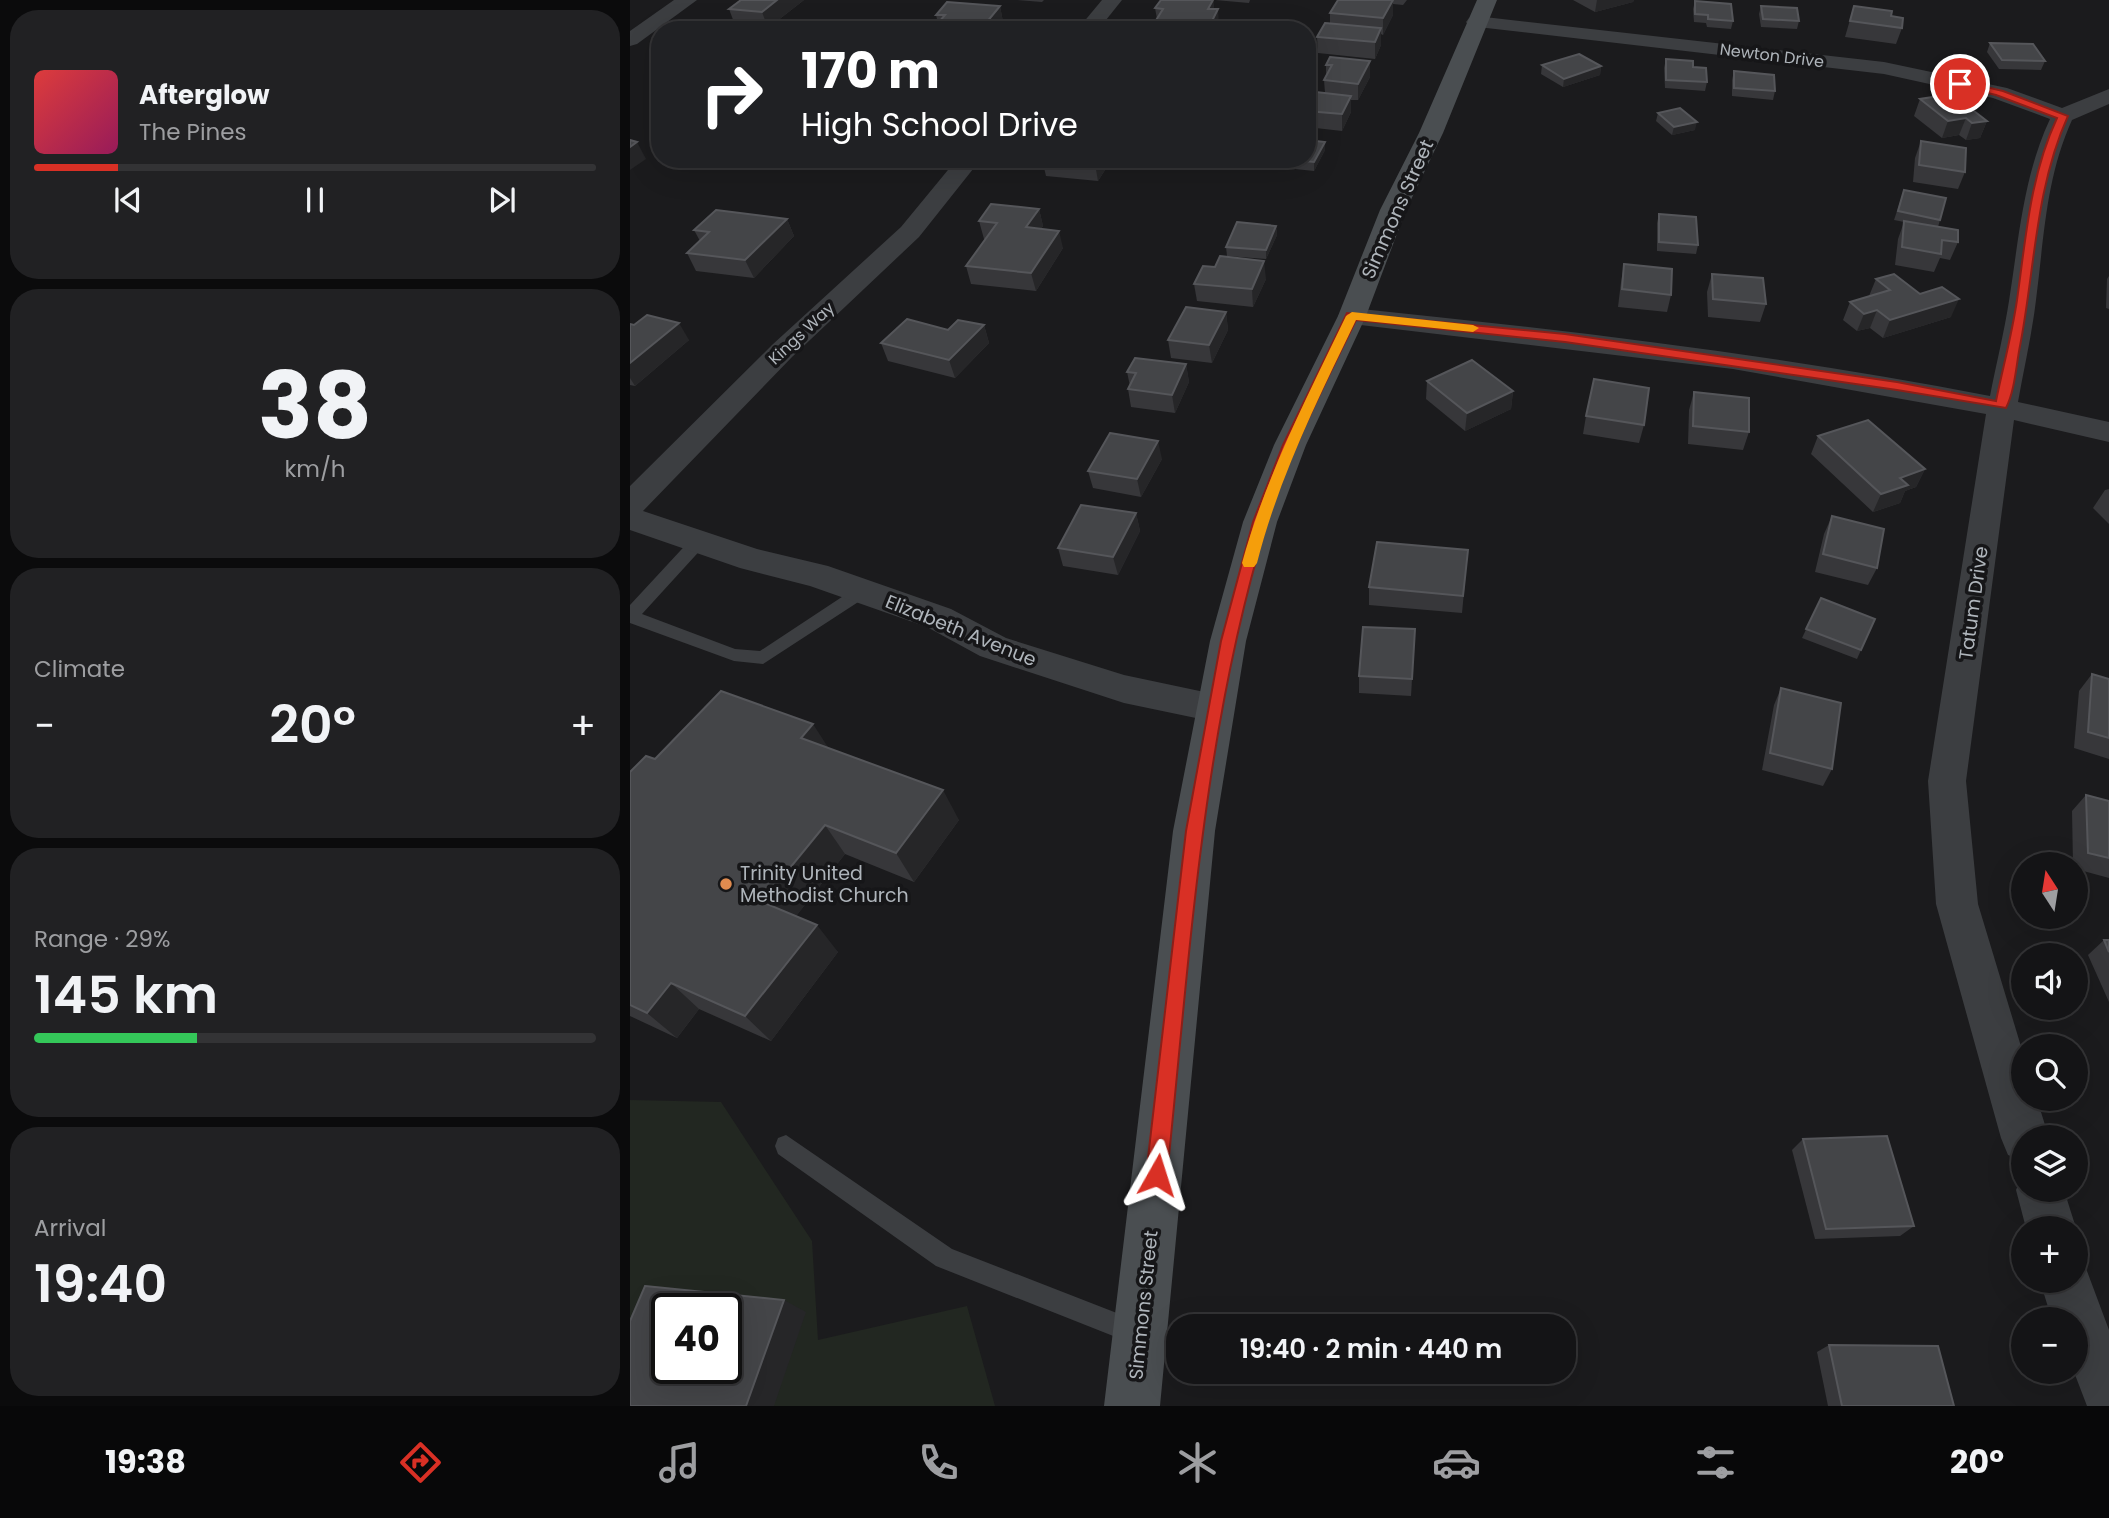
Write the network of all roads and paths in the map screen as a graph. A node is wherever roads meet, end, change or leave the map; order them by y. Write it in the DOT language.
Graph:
graph roads {
  1 [pos="687,0"];
  2 [pos="1112,0"];
  3 [pos="1482,11"];
  4 [pos="657,21"];
  5 [pos="1094,21"];
  6 [pos="651,25"];
  7 [pos="630,40"];
  8 [pos="2109,96"];
  9 [pos="2063,116"];
  10 [pos="963,168"];
  11 [pos="1352,316"];
  12 [pos="2002,406"];
  13 [pos="2109,432"];
  14 [pos="630,505"];
  15 [pos="630,518"];
  16 [pos="699,541"];
  17 [pos="863,591"];
  18 [pos="1215,708"];
  19 [pos="2021,1125"];
  20 [pos="786,1146"];
  21 [pos="2069,1293"];
  22 [pos="1140,1334"];
  23 [pos="2109,1393"];
  24 [pos="1132,1406"];
  1 -- 4 [label="street"];
  2 -- 5 [label="street"];
  3 -- 9 [label="street, Newton Drive"];
  3 -- 11 [label="street, Simmons Street"];
  6 -- 7 [label="street"];
  8 -- 9 [label="street"];
  9 -- 12 [label="street, Tatum Drive"];
  10 -- 14 [label="street, Kings Way"];
  11 -- 12 [label="street"];
  11 -- 18 [label="street, Simmons Street"];
  12 -- 13 [label="street"];
  12 -- 19 [label="street, Tatum Drive"];
  15 -- 16 [label="street, Elizabeth Avenue"];
  16 -- 17 [label="street, Elizabeth Avenue"];
  16 -- 17 [label="lane"];
  17 -- 18 [label="street, Elizabeth Avenue"];
  18 -- 22 [label="street, Simmons Street"];
  20 -- 22 [label="lane"];
  21 -- 23 [label="street"];
  22 -- 24 [label="street, Simmons Street"];
}
